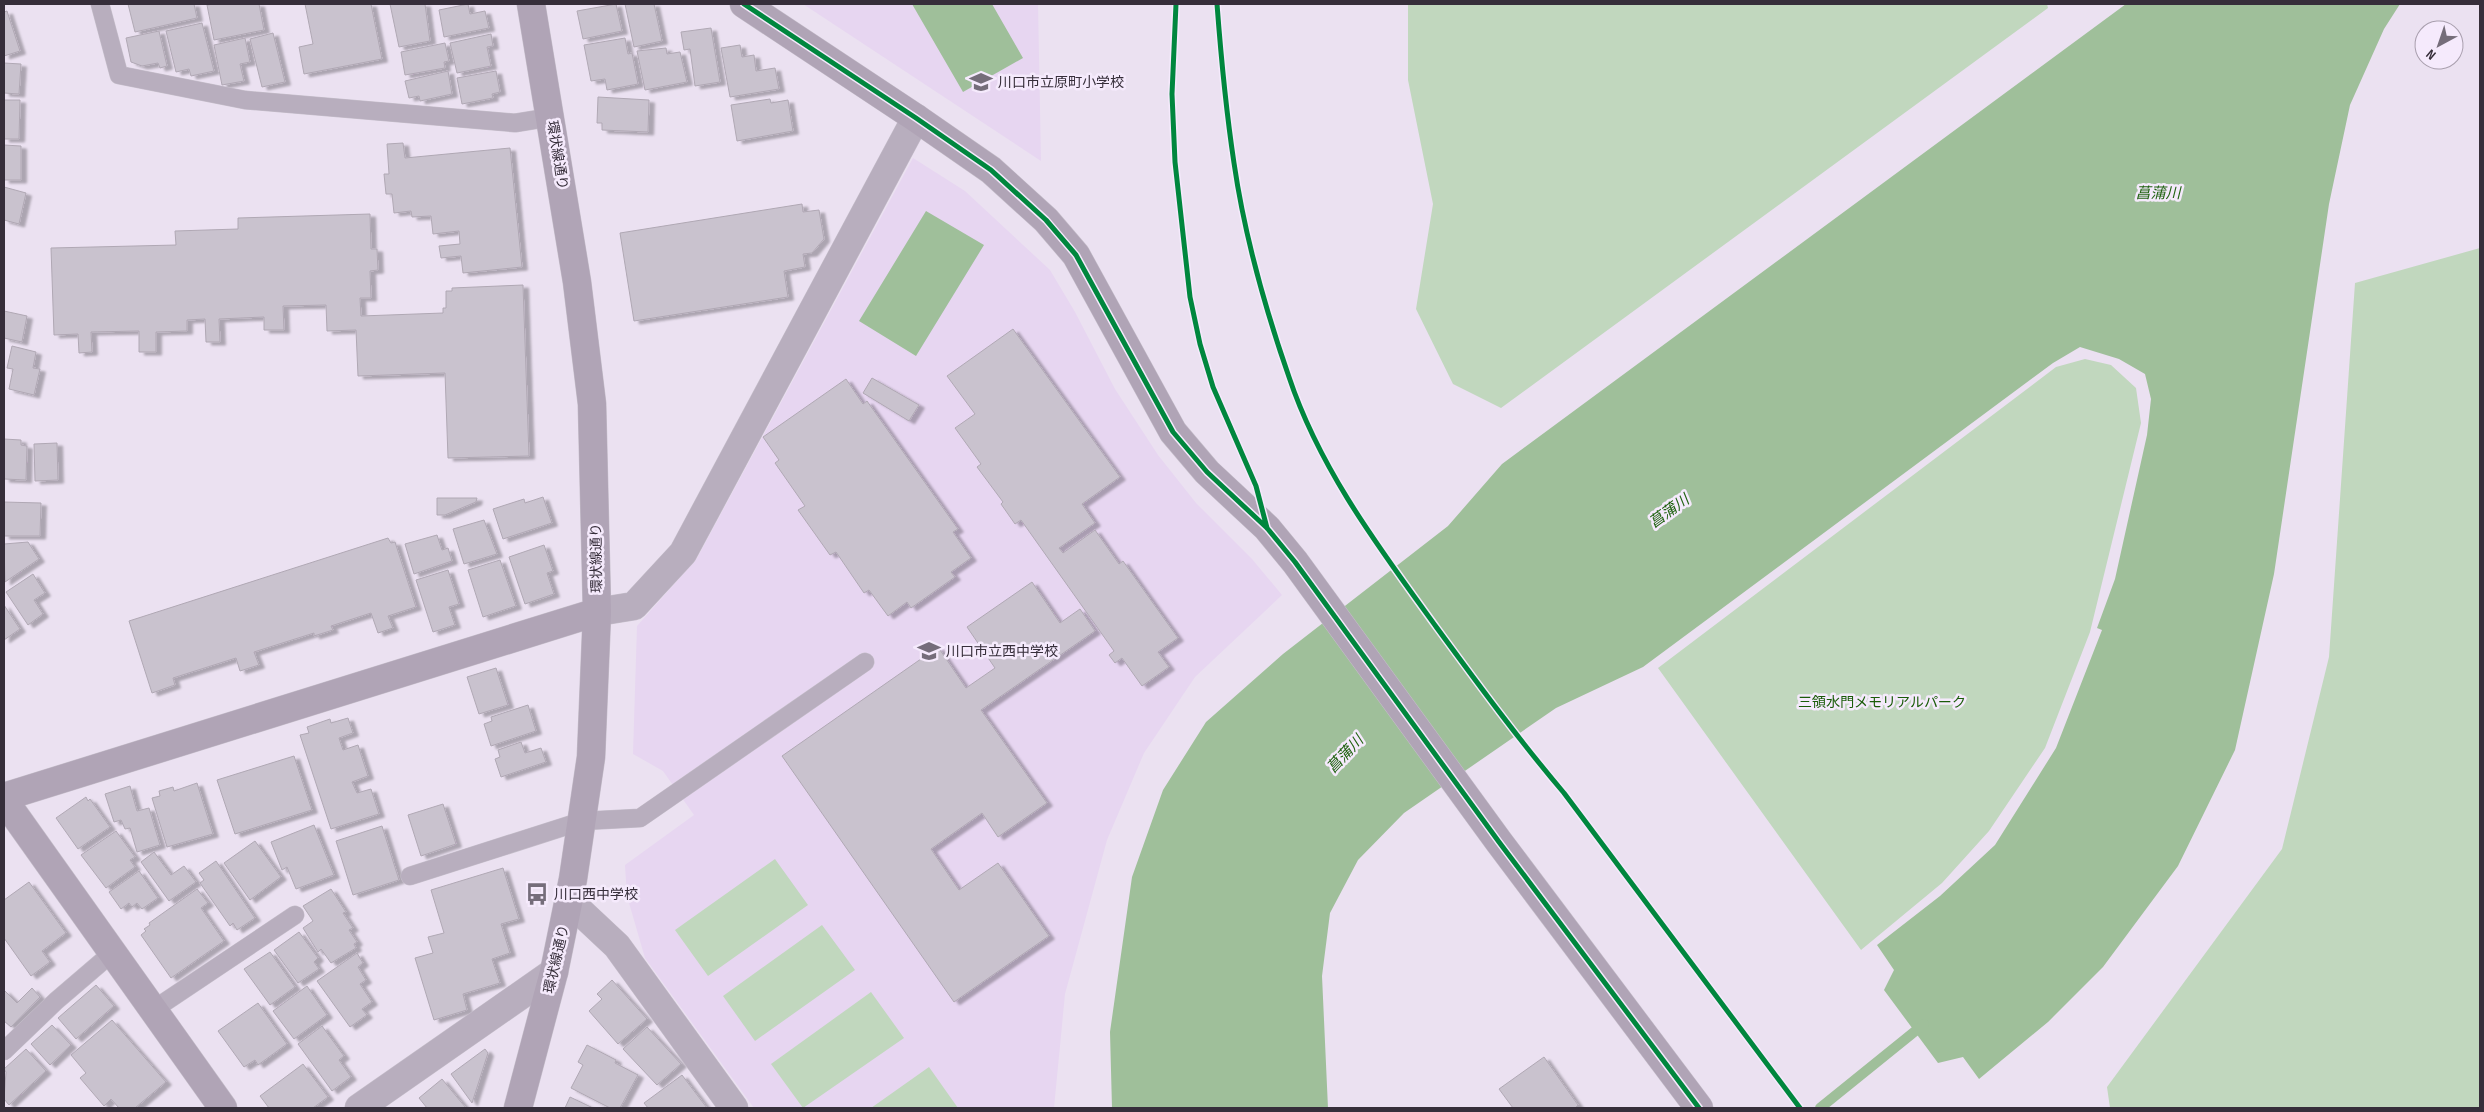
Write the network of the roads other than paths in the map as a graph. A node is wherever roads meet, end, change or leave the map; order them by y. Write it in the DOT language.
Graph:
graph roads {
  1 [pos="100,4"];
  2 [pos="531,4"];
  3 [pos="744,4"];
  4 [pos="552,117"];
  5 [pos="916,118"];
  6 [pos="597,612"];
  7 [pos="865,662"];
  8 [pos="4,798"];
  9 [pos="582,821"];
  10 [pos="410,876"];
  11 [pos="569,900"];
  12 [pos="295,915"];
  13 [pos="112,952"];
  14 [pos="554,972"];
  15 [pos="153,1010"];
  16 [pos="4,1051"];
  17 [pos="223,1108"];
  18 [pos="359,1108"];
  19 [pos="518,1108"];
  20 [pos="734,1108"];
  21 [pos="1699,1108"];
  1 -- 4 [label="lane"];
  2 -- 4 [label="street, 環状線通り"];
  3 -- 5 [label="street"];
  4 -- 6 [label="street, 環状線通り"];
  5 -- 6 [label="street"];
  5 -- 21 [label="street"];
  6 -- 8 [label="street"];
  6 -- 9 [label="street, 環状線通り"];
  7 -- 9 [label="lane"];
  8 -- 13 [label="street"];
  9 -- 10 [label="lane"];
  9 -- 11 [label="street, 環状線通り"];
  11 -- 14 [label="street, 環状線通り"];
  11 -- 20 [label="street"];
  12 -- 15 [label="lane"];
  13 -- 15 [label="street"];
  13 -- 16 [label="lane"];
  14 -- 18 [label="street"];
  14 -- 19 [label="street, 環状線通り"];
  15 -- 17 [label="street"];
}
